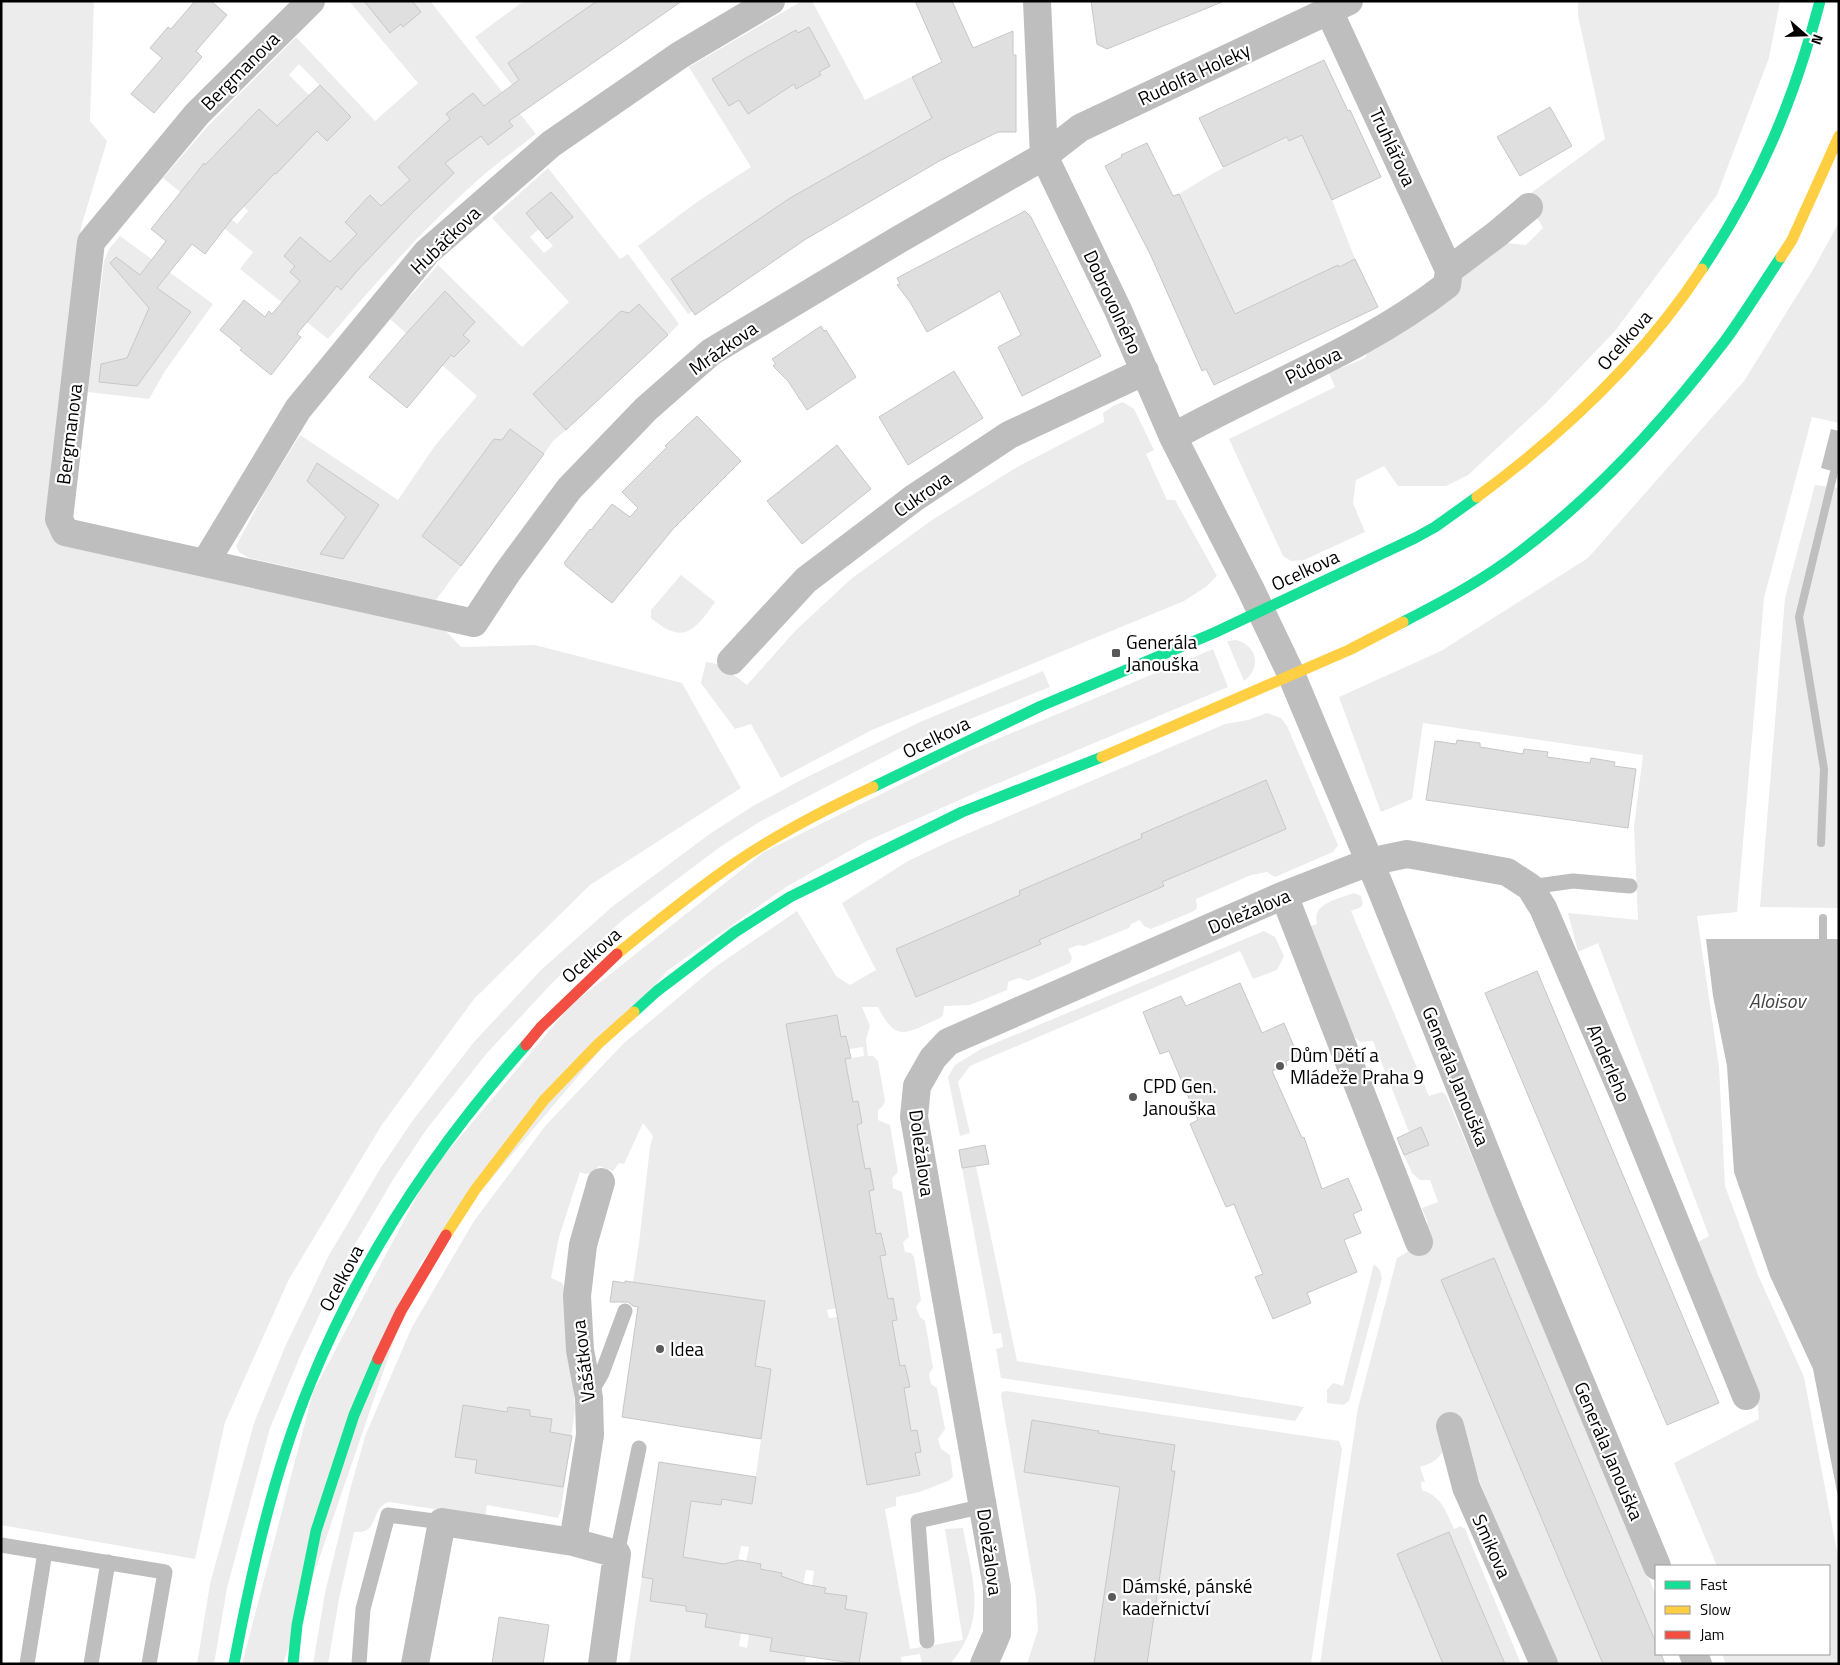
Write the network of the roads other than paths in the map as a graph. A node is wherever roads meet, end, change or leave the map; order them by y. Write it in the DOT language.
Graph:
graph roads {
  1 [pos="311,1"];
  2 [pos="771,1"];
  3 [pos="1037,1"];
  4 [pos="1820,1"];
  5 [pos="1339,6"];
  6 [pos="1839,136"];
  7 [pos="1044,156"];
  8 [pos="1529,206"];
  9 [pos="1448,278"];
  10 [pos="1145,371"];
  11 [pos="1173,437"];
  12 [pos="205,563"];
  13 [pos="1255,599"];
  14 [pos="474,623"];
  15 [pos="731,661"];
  16 [pos="1291,674"];
  17 [pos="1369,862"];
  18 [pos="1630,886"];
  19 [pos="1530,887"];
  20 [pos="1284,895"];
  21 [pos="600,1182"];
  22 [pos="1419,1242"];
  23 [pos="625,1311"];
  24 [pos="1746,1396"];
  25 [pos="589,1398"];
  26 [pos="1450,1426"];
  27 [pos="638,1448"];
  28 [pos="984,1506"];
  29 [pos="442,1522"];
  30 [pos="573,1542"];
  31 [pos="1,1545"];
  32 [pos="45,1552"];
  33 [pos="617,1554"];
  34 [pos="108,1562"];
  35 [pos="1657,1565"];
  36 [pos="927,1641"];
  37 [pos="27,1664"];
  38 [pos="91,1664"];
  39 [pos="149,1664"];
  40 [pos="234,1664"];
  41 [pos="293,1664"];
  42 [pos="359,1664"];
  43 [pos="416,1664"];
  44 [pos="602,1664"];
  45 [pos="984,1664"];
  46 [pos="1544,1664"];
  1 -- 12 [label="street, Bergmanova"];
  2 -- 12 [label="street, Hubáčkova"];
  3 -- 7 [label="street, Dobrovolného"];
  4 -- 13 [label="street, Ocelkova"];
  5 -- 7 [label="street, Rudolfa Holeky"];
  5 -- 9 [label="street, Truhlářova"];
  6 -- 16 [label="street"];
  7 -- 10 [label="street, Dobrovolného"];
  7 -- 14 [label="street, Mrázkova"];
  8 -- 9 [label="street, Půdova"];
  9 -- 11 [label="street, Půdova"];
  10 -- 11 [label="street, Dobrovolného"];
  10 -- 15 [label="street, Cukrova"];
  11 -- 13 [label="street, Dobrovolného"];
  12 -- 14 [label="street, Bergmanova"];
  13 -- 16 [label="street, Generála Janouška"];
  13 -- 40 [label="street, Ocelkova"];
  16 -- 17 [label="street, Generála Janouška"];
  16 -- 41 [label="street"];
  17 -- 19 [label="street, Anderleho"];
  17 -- 20 [label="street, Doležalova"];
  17 -- 35 [label="street, Generála Janouška"];
  18 -- 19 [label="lane"];
  19 -- 24 [label="street, Anderleho"];
  20 -- 22 [label="street"];
  20 -- 28 [label="street, Doležalova"];
  21 -- 25 [label="street, Vašátkova"];
  23 -- 25 [label="lane"];
  25 -- 30 [label="street, Vašátkova"];
  26 -- 46 [label="street, Smikova"];
  27 -- 33 [label="lane"];
  28 -- 36 [label="lane"];
  28 -- 45 [label="street, Doležalova"];
  29 -- 30 [label="street"];
  29 -- 42 [label="lane"];
  29 -- 43 [label="street"];
  30 -- 33 [label="street"];
  31 -- 32 [label="lane"];
  32 -- 34 [label="lane"];
  32 -- 37 [label="lane"];
  33 -- 44 [label="street"];
  34 -- 38 [label="lane"];
  34 -- 39 [label="lane"];
}
